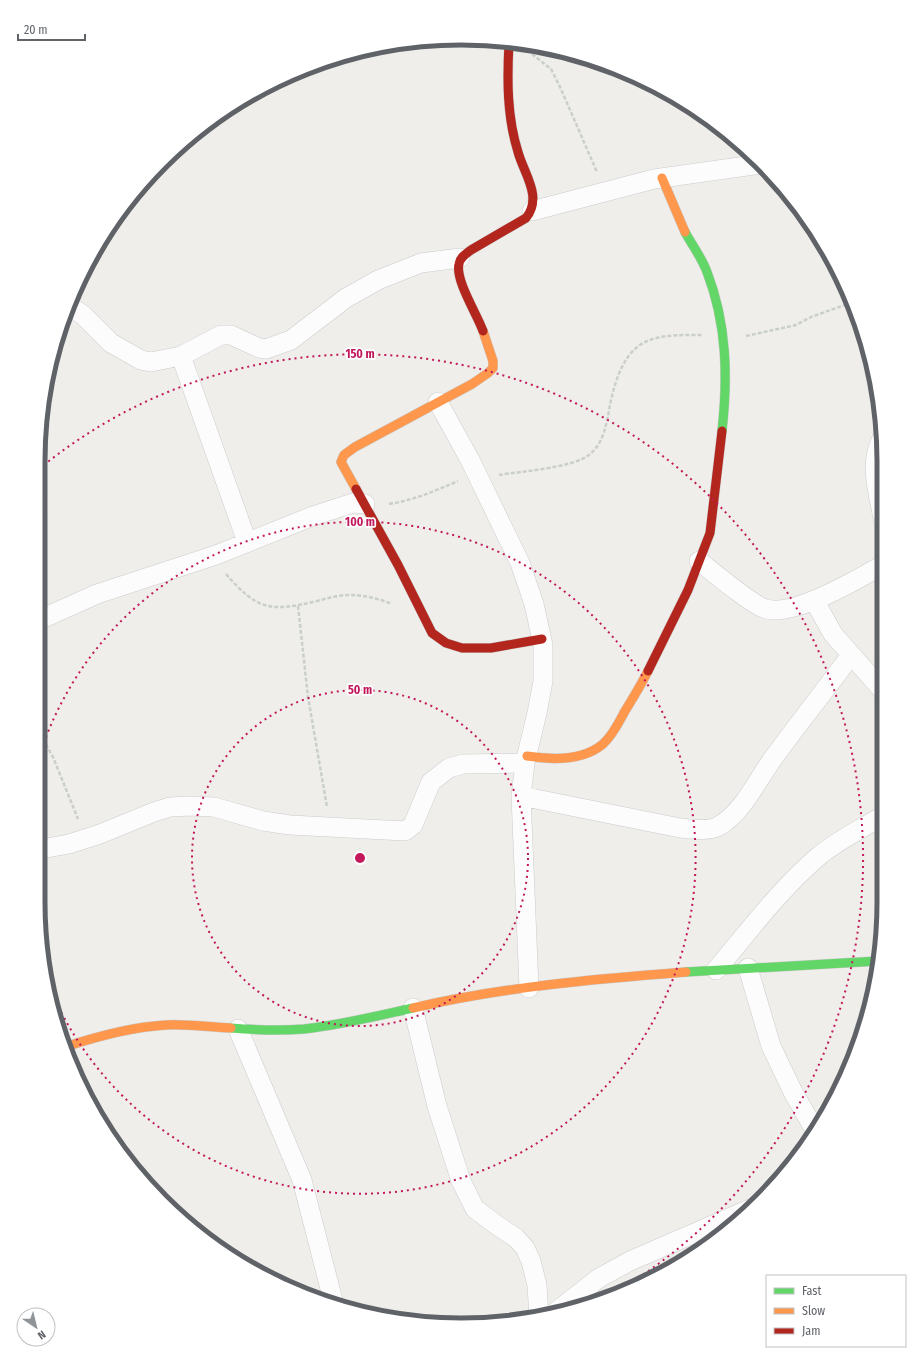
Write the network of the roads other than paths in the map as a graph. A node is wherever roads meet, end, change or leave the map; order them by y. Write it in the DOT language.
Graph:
graph roads {
  1 [pos="509,48"];
  2 [pos="753,165"];
  3 [pos="662,178"];
  4 [pos="532,211"];
  5 [pos="460,258"];
  6 [pos="74,309"];
  7 [pos="181,356"];
  8 [pos="438,402"];
  9 [pos="877,454"];
  10 [pos="877,487"];
  11 [pos="366,506"];
  12 [pos="247,542"];
  13 [pos="699,561"];
  14 [pos="877,568"];
  15 [pos="814,600"];
  16 [pos="45,617"];
  17 [pos="542,639"];
  18 [pos="851,655"];
  19 [pos="877,684"];
  20 [pos="526,759"];
  21 [pos="521,796"];
  22 [pos="877,819"];
  23 [pos="45,849"];
  24 [pos="872,961"];
  25 [pos="748,968"];
  26 [pos="716,970"];
  27 [pos="529,988"];
  28 [pos="413,1008"];
  29 [pos="238,1030"];
  30 [pos="71,1045"];
  31 [pos="812,1125"];
  32 [pos="734,1216"];
  33 [pos="332,1298"];
  34 [pos="566,1305"];
  35 [pos="539,1311"];
  1 -- 4 [label="street"];
  2 -- 3 [label="street"];
  3 -- 4 [label="street"];
  3 -- 13 [label="street"];
  4 -- 5 [label="street"];
  5 -- 7 [label="street"];
  5 -- 8 [label="street"];
  6 -- 7 [label="street"];
  7 -- 12 [label="street"];
  8 -- 11 [label="street"];
  8 -- 17 [label="street"];
  9 -- 10 [label="street"];
  11 -- 12 [label="street"];
  11 -- 17 [label="street"];
  12 -- 16 [label="street"];
  13 -- 15 [label="street"];
  13 -- 20 [label="street"];
  14 -- 15 [label="street"];
  15 -- 18 [label="street"];
  17 -- 20 [label="street"];
  18 -- 19 [label="street"];
  18 -- 21 [label="street"];
  20 -- 21 [label="street"];
  20 -- 23 [label="street"];
  21 -- 27 [label="street"];
  22 -- 26 [label="street"];
  24 -- 25 [label="street"];
  25 -- 26 [label="street"];
  25 -- 31 [label="street"];
  26 -- 27 [label="street"];
  27 -- 28 [label="street"];
  28 -- 29 [label="street"];
  28 -- 35 [label="street"];
  29 -- 30 [label="street"];
  29 -- 33 [label="street"];
  32 -- 34 [label="street"];
}
